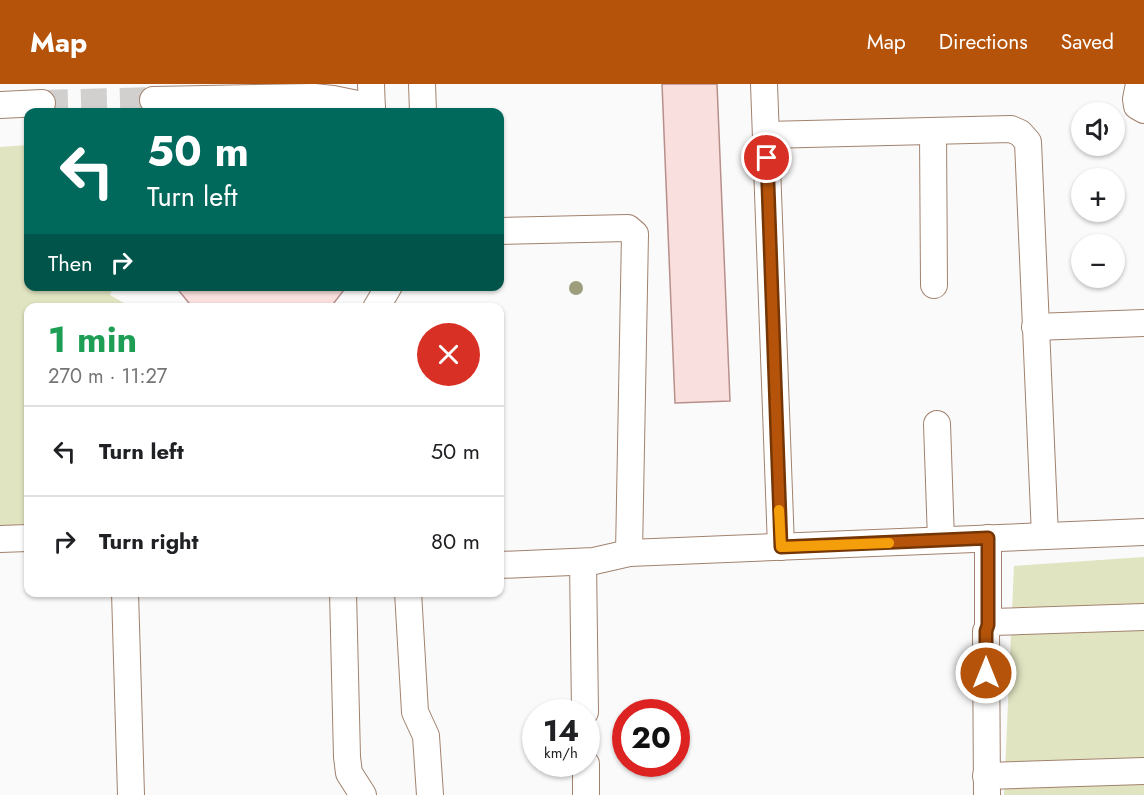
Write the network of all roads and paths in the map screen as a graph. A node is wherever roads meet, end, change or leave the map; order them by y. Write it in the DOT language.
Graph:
graph roads {
  1 [pos="422,84"];
  2 [pos="764,84"];
  3 [pos="1139,84"];
  4 [pos="153,100"];
  5 [pos="372,101"];
  6 [pos="42,103"];
  7 [pos="0,105"];
  8 [pos="423,108"];
  9 [pos="1144,110"];
  10 [pos="933,131"];
  11 [pos="766,135"];
  12 [pos="504,231"];
  13 [pos="934,285"];
  14 [pos="1144,323"];
  15 [pos="1035,327"];
  16 [pos="938,424"];
  17 [pos="1144,532"];
  18 [pos="1045,536"];
  19 [pos="24,538"];
  20 [pos="988,538"];
  21 [pos="0,539"];
  22 [pos="941,540"];
  23 [pos="781,547"];
  24 [pos="629,553"];
  25 [pos="583,562"];
  26 [pos="504,565"];
  27 [pos="125,597"];
  28 [pos="343,597"];
  29 [pos="408,597"];
  30 [pos="1144,617"];
  31 [pos="988,625"];
  32 [pos="585,699"];
  33 [pos="1144,771"];
  34 [pos="586,777"];
  35 [pos="987,786"];
  36 [pos="131,795"];
  37 [pos="363,795"];
  38 [pos="430,795"];
  39 [pos="586,795"];
  1 -- 8 [label="street"];
  2 -- 11 [label="street"];
  3 -- 9 [label="street"];
  4 -- 5 [label="street"];
  6 -- 7 [label="street"];
  10 -- 11 [label="street"];
  10 -- 13 [label="street"];
  10 -- 15 [label="street"];
  11 -- 23 [label="street"];
  12 -- 24 [label="street"];
  14 -- 15 [label="street"];
  15 -- 18 [label="street"];
  16 -- 22 [label="street"];
  17 -- 18 [label="street"];
  18 -- 20 [label="street"];
  19 -- 21 [label="street"];
  20 -- 22 [label="street"];
  20 -- 31 [label="street"];
  22 -- 23 [label="street"];
  23 -- 24 [label="street"];
  24 -- 25 [label="street"];
  25 -- 26 [label="street"];
  25 -- 32 [label="street"];
  27 -- 36 [label="street"];
  28 -- 37 [label="street"];
  29 -- 38 [label="street"];
  30 -- 31 [label="street"];
  31 -- 35 [label="street"];
  33 -- 35 [label="street"];
  34 -- 39 [label="street"];
}
